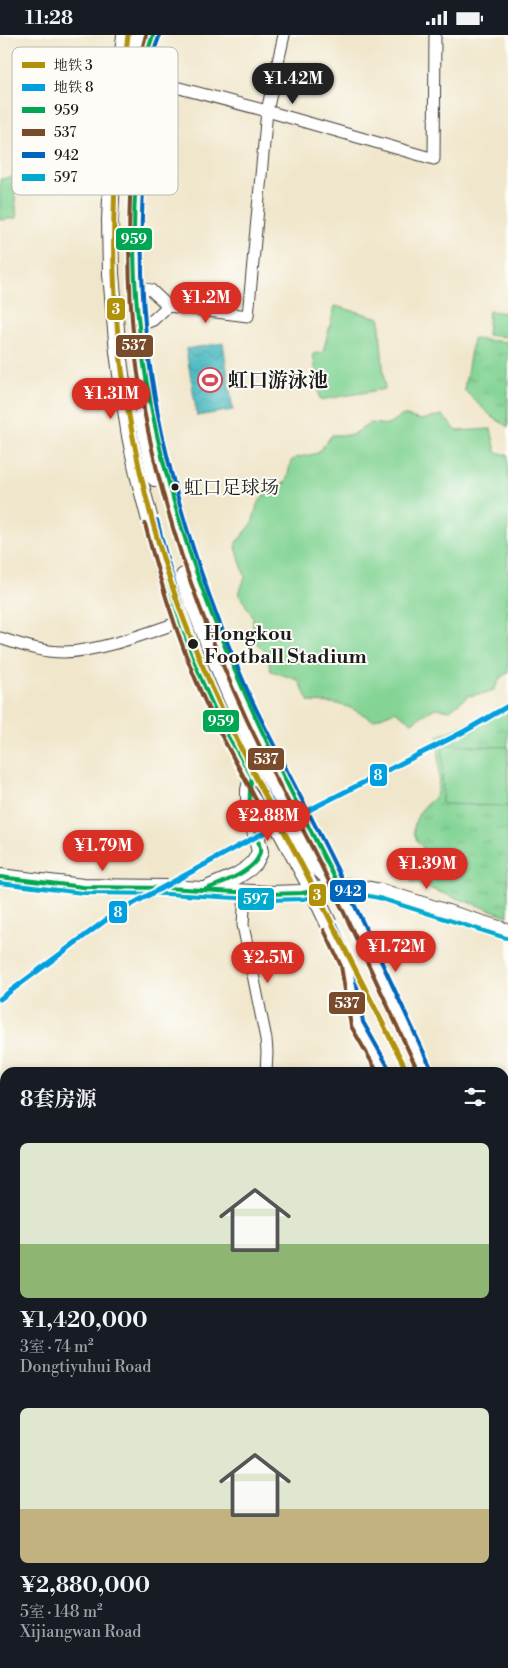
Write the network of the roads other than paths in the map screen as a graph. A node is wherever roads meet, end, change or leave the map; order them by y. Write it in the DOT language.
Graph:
graph roads {
  1 [pos="153,35"];
  2 [pos="284,35"];
  3 [pos="435,35"];
  4 [pos="149,47"];
  5 [pos="178,88"];
  6 [pos="267,111"];
  7 [pos="111,195"];
  8 [pos="127,195"];
  9 [pos="136,195"];
  10 [pos="136,287"];
  11 [pos="168,306"];
  12 [pos="139,326"];
  13 [pos="180,621"];
  14 [pos="0,638"];
  15 [pos="252,777"];
  16 [pos="0,877"];
  17 [pos="339,886"];
  18 [pos="204,890"];
  19 [pos="313,891"];
  20 [pos="245,892"];
  21 [pos="508,932"];
  22 [pos="266,1067"];
  23 [pos="382,1067"];
  24 [pos="423,1067"];
  1 -- 4 [label="main road"];
  2 -- 6 [label="street"];
  3 -- 6 [label="street"];
  5 -- 6 [label="street"];
  6 -- 11 [label="street"];
  7 -- 13 [label="main road"];
  8 -- 17 [label="main road"];
  9 -- 10 [label="main road"];
  10 -- 11 [label="street"];
  10 -- 12 [label="main road"];
  11 -- 12 [label="street"];
  12 -- 17 [label="main road"];
  13 -- 14 [label="street"];
  13 -- 15 [label="main road"];
  15 -- 18 [label="main road"];
  15 -- 19 [label="main road"];
  16 -- 18 [label="main road"];
  17 -- 19 [label="main road"];
  17 -- 21 [label="main road"];
  17 -- 24 [label="main road"];
  18 -- 20 [label="main road"];
  19 -- 20 [label="main road"];
  19 -- 23 [label="main road"];
  20 -- 22 [label="street"];
}
